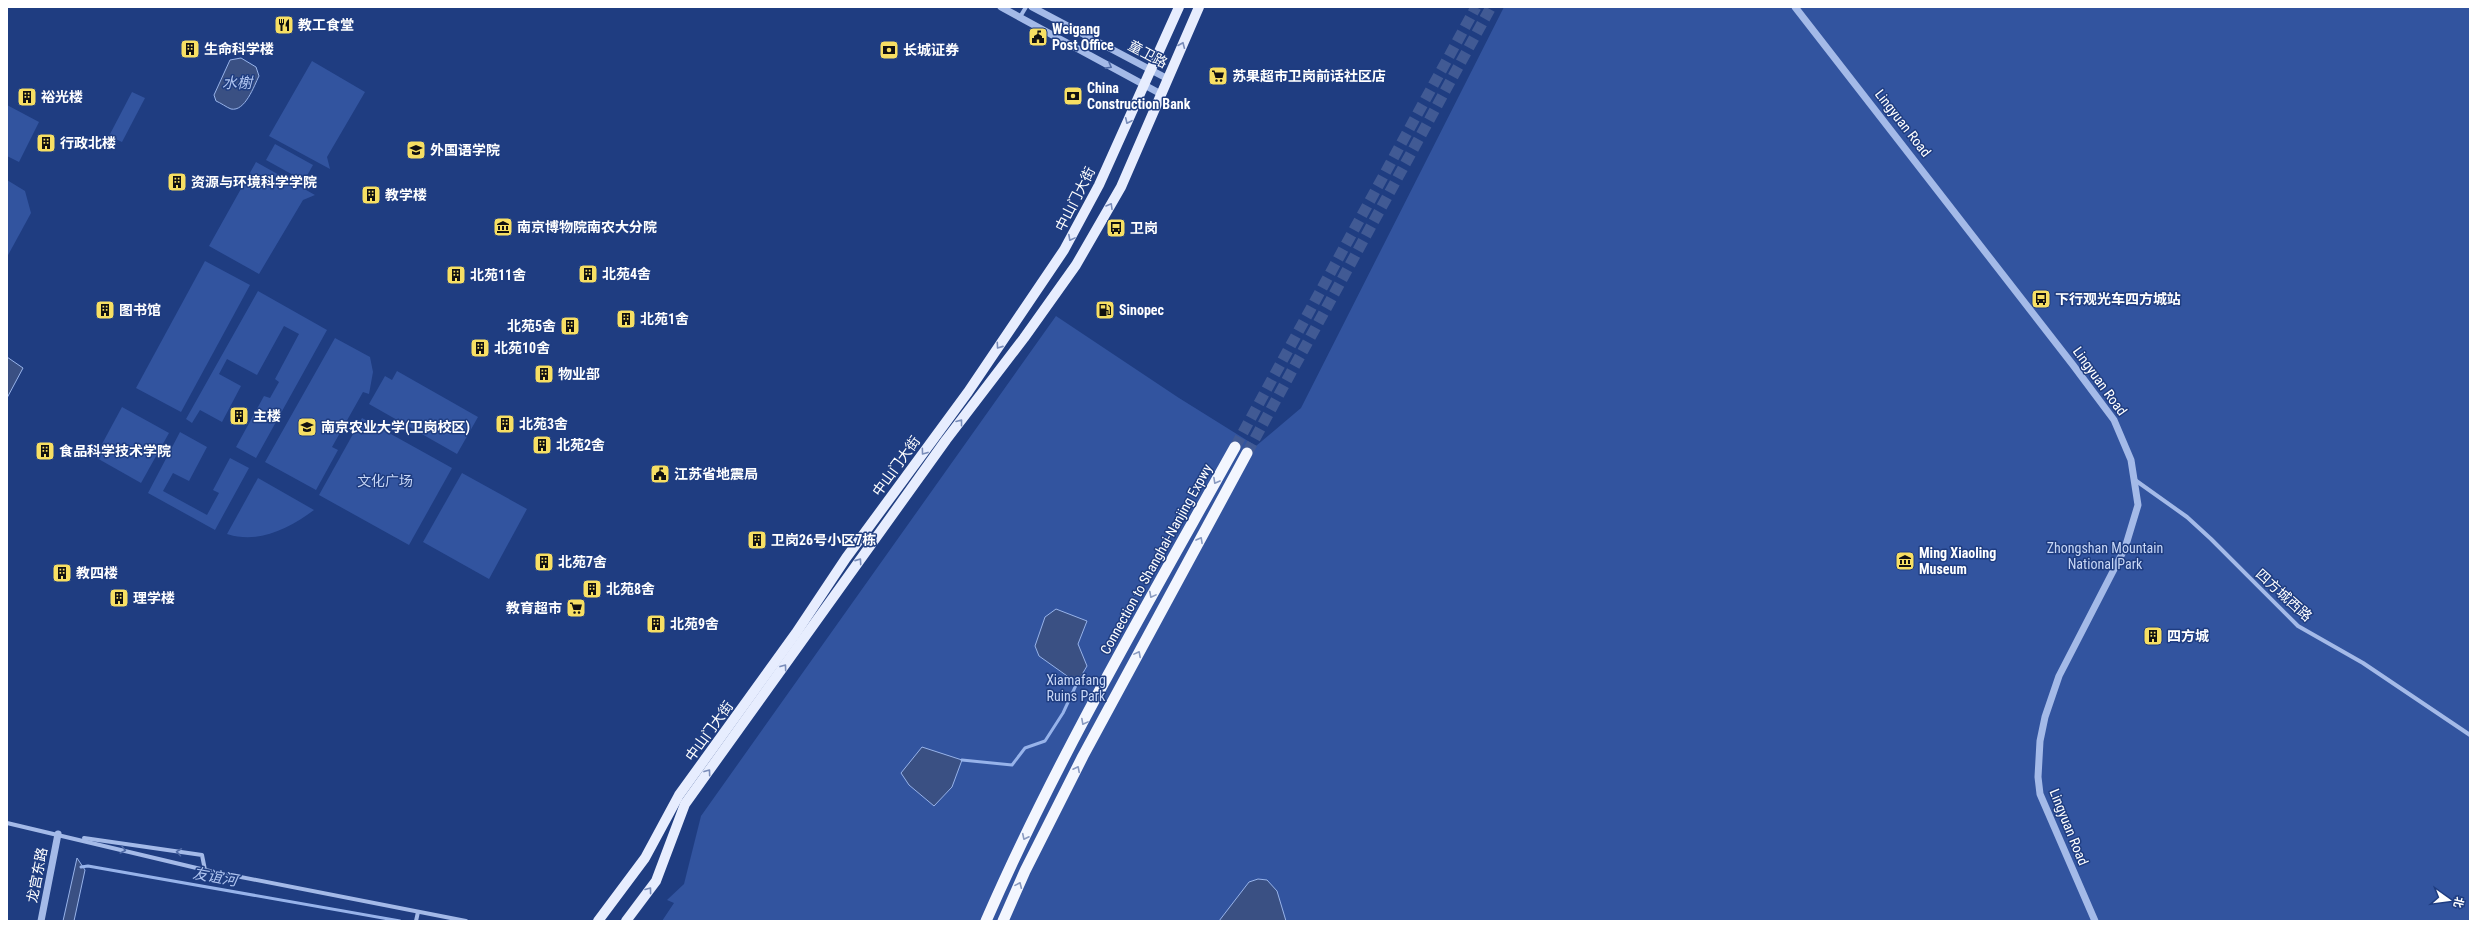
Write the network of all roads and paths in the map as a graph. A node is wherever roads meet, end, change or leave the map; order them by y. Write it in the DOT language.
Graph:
graph roads {
  1 [pos="1002,7"];
  2 [pos="1026,7"];
  3 [pos="1032,7"];
  4 [pos="1179,7"];
  5 [pos="1199,7"];
  6 [pos="1795,7"];
  7 [pos="1020,17"];
  8 [pos="1151,70"];
  9 [pos="1168,79"];
  10 [pos="1144,86"];
  11 [pos="1161,94"];
  12 [pos="1235,447"];
  13 [pos="1247,453"];
  14 [pos="2135,480"];
  15 [pos="2470,735"];
  16 [pos="7,823"];
  17 [pos="58,834"];
  18 [pos="206,870"];
  19 [pos="418,912"];
  20 [pos="416,920"];
  21 [pos="41,921"];
  22 [pos="466,921"];
  23 [pos="598,921"];
  24 [pos="626,921"];
  25 [pos="986,921"];
  26 [pos="1003,921"];
  27 [pos="2095,921"];
  1 -- 7 [label="street"];
  2 -- 7 [label="street"];
  3 -- 8 [label="street, 童卫路"];
  4 -- 8 [label="main road, 中山门大街"];
  9 -- 5 [label="main road, 中山门大街, one-way"];
  6 -- 14 [label="street, Lingyuan Road"];
  7 -- 10 [label="street, one-way"];
  8 -- 9 [label="street, 童卫路"];
  8 -- 10 [label="main road, 中山门大街"];
  9 -- 11 [label="main road, 中山门大街"];
  10 -- 11 [label="street"];
  10 -- 23 [label="main road, 中山门大街, one-way"];
  24 -- 11 [label="main road, 中山门大街, one-way"];
  12 -- 25 [label="highway, Connection to Shanghai-Nanjing Expwy, one-way"];
  26 -- 13 [label="highway, Connection to Shanghai-Nanjing Expwy, one-way"];
  14 -- 15 [label="street, 四方城西路"];
  14 -- 27 [label="street, Lingyuan Road"];
  16 -- 17 [label="street"];
  17 -- 18 [label="street, one-way"];
  18 -- 17 [label="street, one-way"];
  17 -- 21 [label="street, 龙宫东路"];
  18 -- 19 [label="street"];
  19 -- 20 [label="street"];
  19 -- 22 [label="street"];
}
